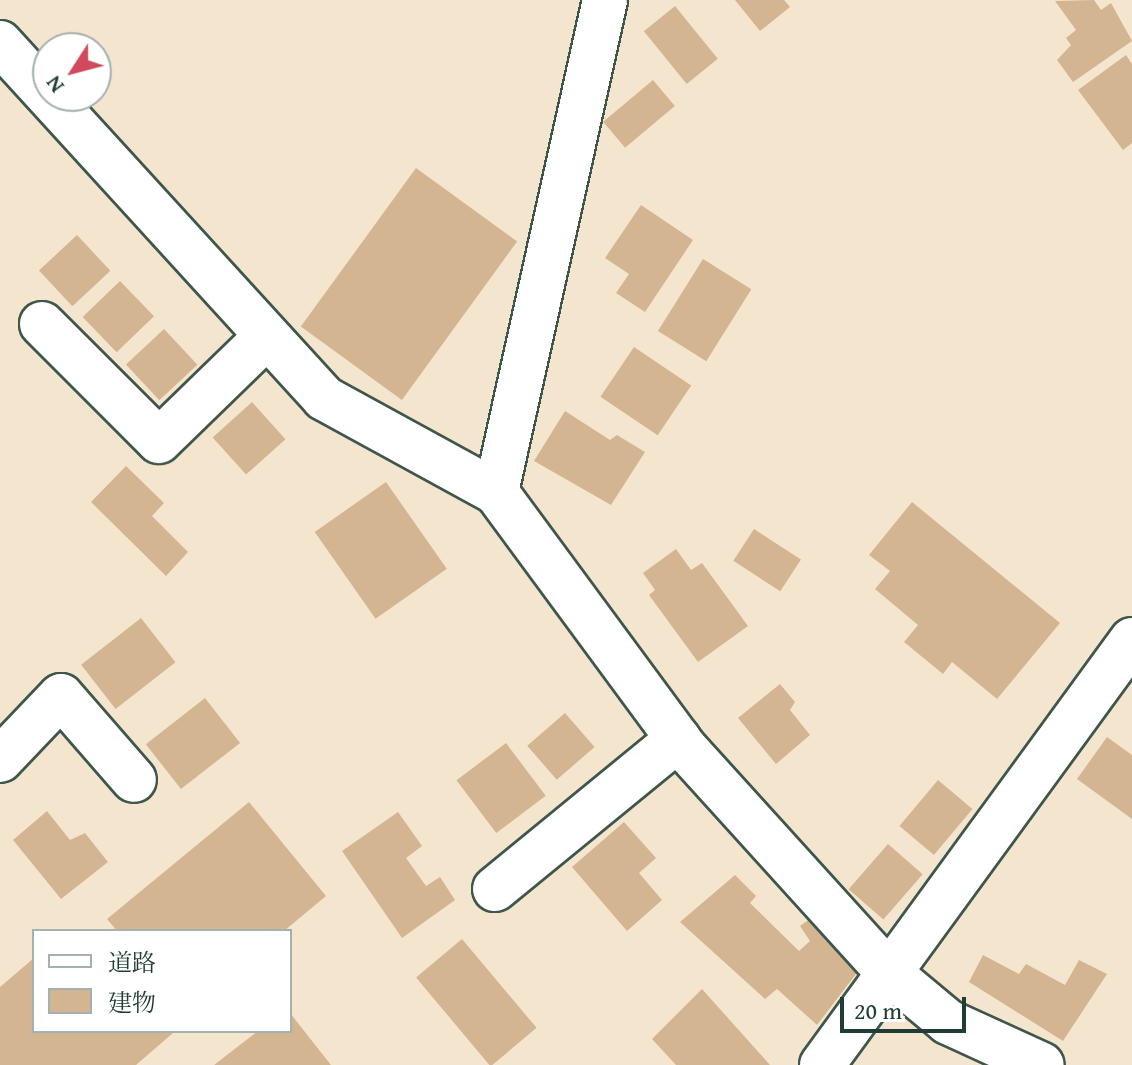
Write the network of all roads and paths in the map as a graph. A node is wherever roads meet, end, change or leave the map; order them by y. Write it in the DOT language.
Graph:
graph roads {
  1 [pos="605,0"];
  2 [pos="0,43"];
  3 [pos="42,324"];
  4 [pos="266,337"];
  5 [pos="496,492"];
  6 [pos="1132,640"];
  7 [pos="678,739"];
  8 [pos="0,760"];
  9 [pos="134,780"];
  10 [pos="495,889"];
  11 [pos="888,972"];
  12 [pos="822,1065"];
  13 [pos="1042,1065"];
  1 -- 5 [label="street"];
  2 -- 4 [label="street"];
  3 -- 4 [label="street"];
  4 -- 5 [label="street"];
  5 -- 7 [label="street"];
  6 -- 11 [label="street"];
  7 -- 10 [label="street"];
  7 -- 11 [label="street"];
  8 -- 9 [label="street"];
  11 -- 12 [label="street"];
  11 -- 13 [label="street"];
}
